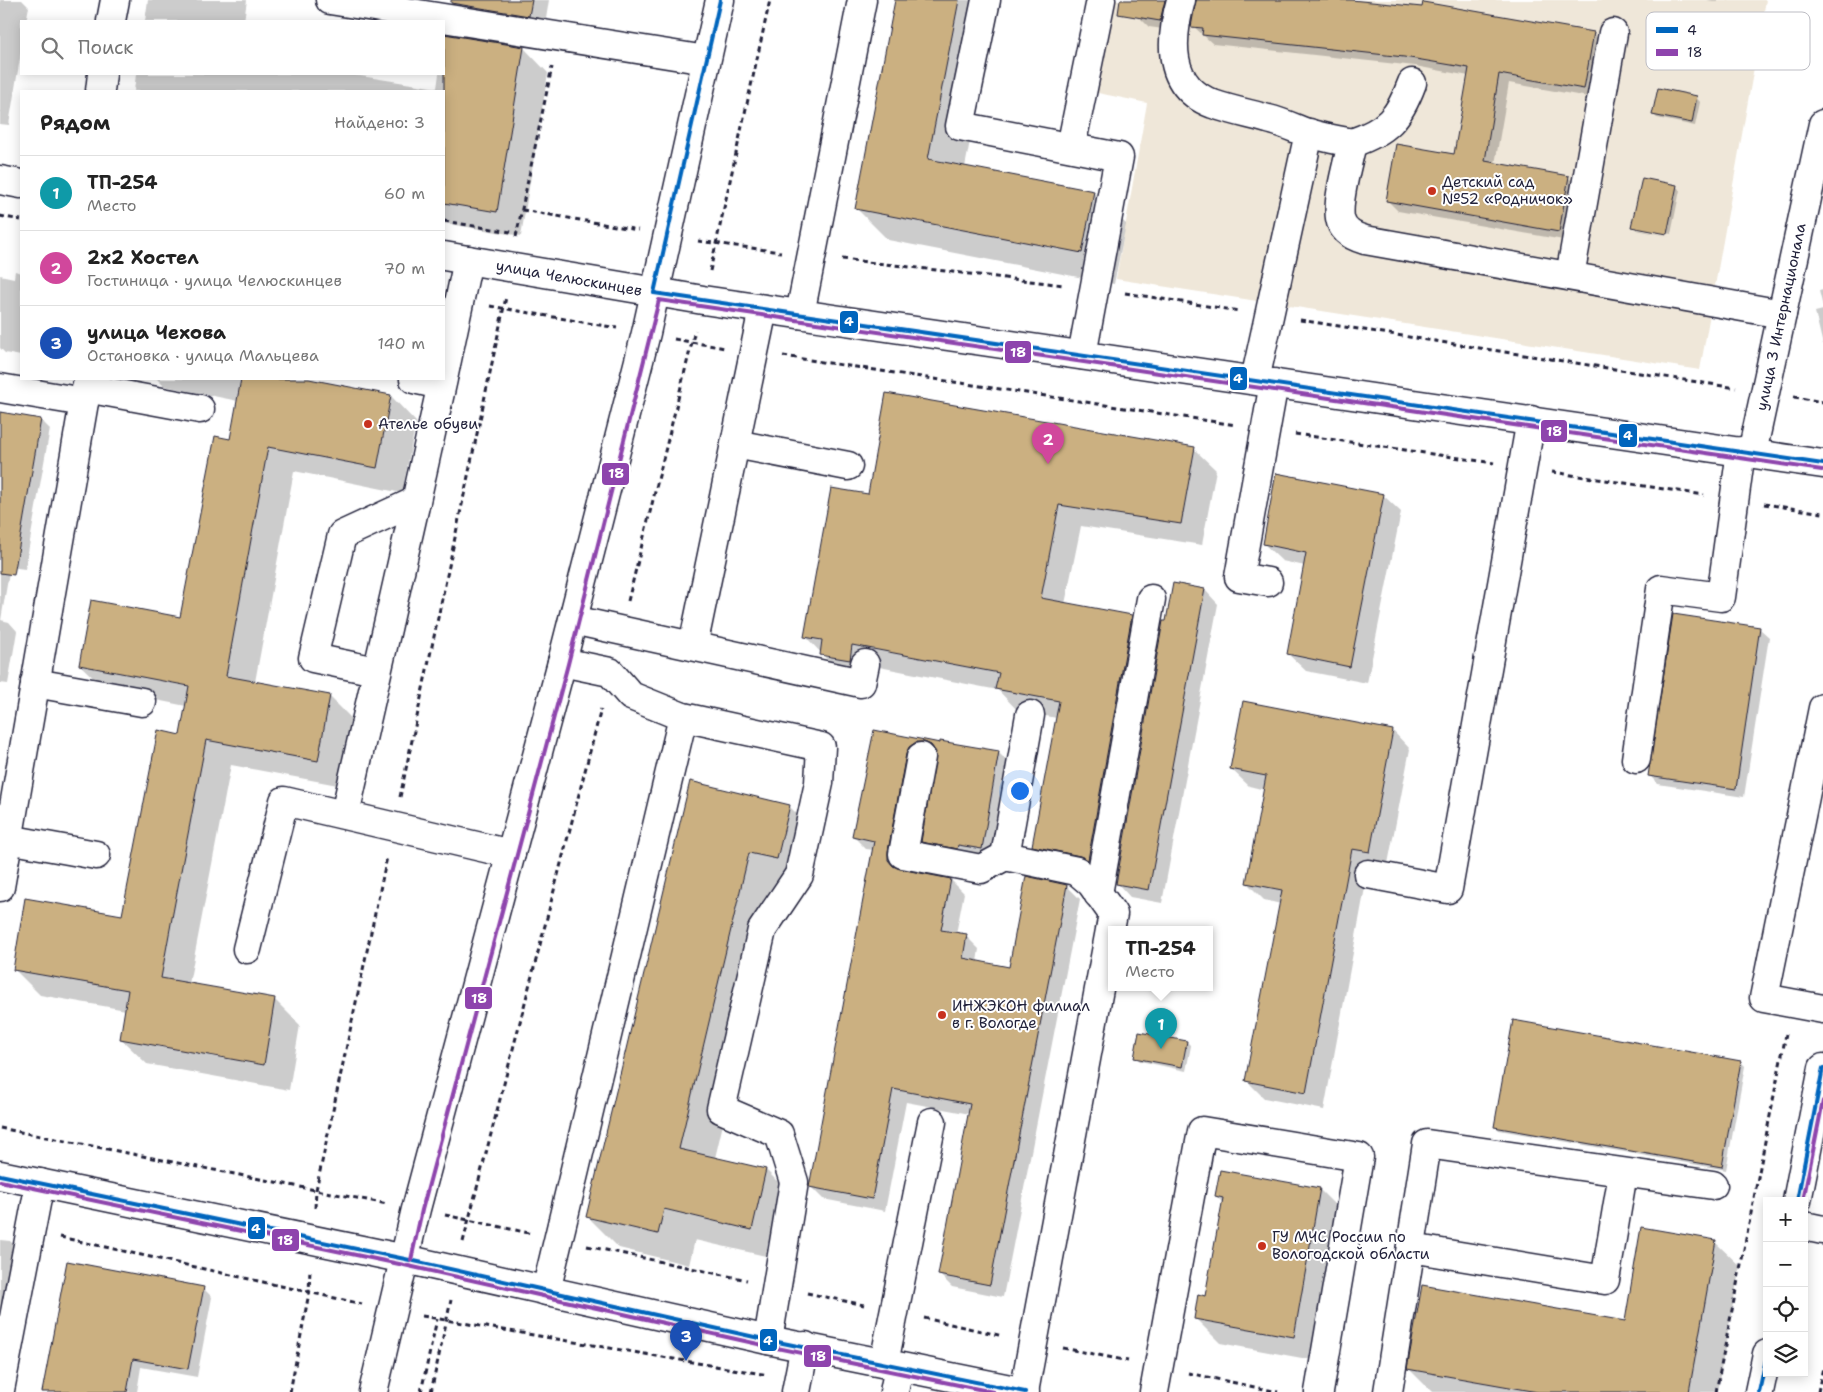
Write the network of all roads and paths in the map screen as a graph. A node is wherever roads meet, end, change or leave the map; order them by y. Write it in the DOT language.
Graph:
graph roads {
  1 [pos="115,0"];
  2 [pos="330,0"];
  3 [pos="720,0"];
  4 [pos="770,0"];
  5 [pos="862,0"];
  6 [pos="986,0"];
  7 [pos="1101,0"];
  8 [pos="1181,0"];
  9 [pos="111,20"];
  10 [pos="1613,33"];
  11 [pos="559,37"];
  12 [pos="706,60"];
  13 [pos="102,75"];
  14 [pos="1412,83"];
  15 [pos="100,90"];
  16 [pos="1823,124"];
  17 [pos="1309,133"];
  18 [pos="1352,143"];
  19 [pos="1071,147"];
  20 [pos="0,180"];
  21 [pos="20,184"];
  22 [pos="522,210"];
  23 [pos="0,216"];
  24 [pos="20,220"];
  25 [pos="445,221"];
  26 [pos="517,234"];
  27 [pos="666,235"];
  28 [pos="456,258"];
  29 [pos="511,268"];
  30 [pos="1570,276"];
  31 [pos="654,293"];
  32 [pos="504,309"];
  33 [pos="763,309"];
  34 [pos="800,314"];
  35 [pos="1782,314"];
  36 [pos="646,333"];
  37 [pos="445,353"];
  38 [pos="1082,355"];
  39 [pos="442,380"];
  40 [pos="1265,382"];
  41 [pos="0,388"];
  42 [pos="86,390"];
  43 [pos="1787,396"];
  44 [pos="1823,402"];
  45 [pos="200,409"];
  46 [pos="1531,420"];
  47 [pos="735,444"];
  48 [pos="1746,452"];
  49 [pos="1823,464"];
  50 [pos="848,466"];
  51 [pos="416,501"];
  52 [pos="1268,582"];
  53 [pos="1151,599"];
  54 [pos="573,620"];
  55 [pos="620,631"];
  56 [pos="693,646"];
  57 [pos="562,662"];
  58 [pos="865,664"];
  59 [pos="376,672"];
  60 [pos="610,672"];
  61 [pos="35,683"];
  62 [pos="142,702"];
  63 [pos="1823,708"];
  64 [pos="1030,715"];
  65 [pos="683,717"];
  66 [pos="921,757"];
  67 [pos="1636,760"];
  68 [pos="346,814"];
  69 [pos="394,826"];
  70 [pos="8,839"];
  71 [pos="511,854"];
  72 [pos="96,855"];
  73 [pos="1005,856"];
  74 [pos="1368,874"];
  75 [pos="0,887"];
  76 [pos="1098,894"];
  77 [pos="1111,926"];
  78 [pos="1108,941"];
  79 [pos="247,949"];
  80 [pos="1792,1003"];
  81 [pos="1823,1009"];
  82 [pos="1823,1068"];
  83 [pos="932,1122"];
  84 [pos="0,1128"];
  85 [pos="1623,1173"];
  86 [pos="0,1175"];
  87 [pos="40,1184"];
  88 [pos="1713,1185"];
  89 [pos="1798,1197"];
  90 [pos="468,1219"];
  91 [pos="1808,1227"];
  92 [pos="32,1230"];
  93 [pos="1823,1230"];
  94 [pos="1411,1248"];
  95 [pos="405,1259"];
  96 [pos="546,1291"];
  97 [pos="437,1319"];
  98 [pos="768,1340"];
  99 [pos="805,1346"];
  100 [pos="4,1352"];
  101 [pos="1823,1367"];
  102 [pos="1763,1373"];
  103 [pos="892,1374"];
  104 [pos="797,1386"];
  105 [pos="0,1390"];
  106 [pos="290,1392"];
  107 [pos="373,1392"];
  108 [pos="421,1392"];
  109 [pos="431,1392"];
  110 [pos="1024,1392"];
  111 [pos="1154,1392"];
  112 [pos="1319,1392"];
  113 [pos="1388,1392"];
  114 [pos="1716,1392"];
  115 [pos="1759,1392"];
  116 [pos="1818,1392"];
  1 -- 9 [label="street"];
  2 -- 11 [label="street"];
  3 -- 12 [label="street"];
  4 -- 27 [label="path"];
  5 -- 34 [label="street"];
  6 -- 19 [label="street"];
  7 -- 19 [label="street"];
  8 -- 17 [label="street"];
  10 -- 30 [label="street"];
  11 -- 12 [label="street"];
  11 -- 22 [label="path"];
  12 -- 27 [label="street"];
  13 -- 15 [label="street"];
  14 -- 18 [label="street"];
  16 -- 35 [label="street, улица 3 Интернационала"];
  17 -- 18 [label="street"];
  17 -- 40 [label="street"];
  18 -- 30 [label="street"];
  19 -- 38 [label="street"];
  20 -- 21 [label="street"];
  22 -- 26 [label="path"];
  22 -- 27 [label="path"];
  23 -- 24 [label="path"];
  25 -- 26 [label="path"];
  26 -- 29 [label="path"];
  27 -- 31 [label="street"];
  28 -- 29 [label="street, улица Челюскинцев"];
  28 -- 37 [label="street"];
  29 -- 31 [label="street, улица Челюскинцев"];
  29 -- 32 [label="path"];
  30 -- 35 [label="street"];
  31 -- 33 [label="street, улица Челюскинцев"];
  31 -- 36 [label="street"];
  32 -- 36 [label="path"];
  32 -- 69 [label="path"];
  33 -- 34 [label="street, улица Челюскинцев"];
  33 -- 47 [label="street"];
  34 -- 38 [label="street, улица Челюскинцев"];
  35 -- 48 [label="street, улица 3 Интернационала"];
  36 -- 54 [label="street"];
  36 -- 55 [label="path"];
  38 -- 40 [label="street, улица Челюскинцев"];
  39 -- 51 [label="street"];
  40 -- 46 [label="street, улица Челюскинцев"];
  40 -- 52 [label="street"];
  41 -- 42 [label="street"];
  42 -- 45 [label="street"];
  42 -- 61 [label="street"];
  43 -- 44 [label="path"];
  46 -- 48 [label="street, улица Челюскинцев"];
  46 -- 74 [label="street"];
  47 -- 50 [label="street"];
  47 -- 56 [label="street"];
  48 -- 49 [label="street, улица Челюскинцев"];
  48 -- 67 [label="street, улица 3 Интернационала"];
  51 -- 59 [label="street"];
  51 -- 59 [label="street"];
  53 -- 76 [label="street"];
  54 -- 55 [label="street"];
  54 -- 57 [label="street"];
  55 -- 56 [label="street"];
  56 -- 58 [label="street"];
  57 -- 60 [label="street"];
  57 -- 71 [label="street"];
  59 -- 68 [label="street"];
  60 -- 65 [label="street"];
  60 -- 90 [label="path"];
  61 -- 62 [label="street"];
  61 -- 70 [label="street"];
  63 -- 80 [label="street"];
  64 -- 73 [label="street"];
  65 -- 96 [label="street"];
  65 -- 98 [label="street"];
  66 -- 73 [label="street"];
  68 -- 69 [label="street"];
  68 -- 79 [label="street"];
  69 -- 71 [label="street"];
  69 -- 84 [label="path"];
  70 -- 72 [label="street"];
  70 -- 75 [label="street"];
  71 -- 95 [label="street"];
  73 -- 76 [label="street"];
  76 -- 77 [label="street"];
  78 -- 110 [label="street"];
  80 -- 81 [label="street"];
  80 -- 114 [label="path"];
  82 -- 89 [label="street"];
  83 -- 103 [label="street"];
  85 -- 88 [label="street"];
  85 -- 94 [label="street"];
  85 -- 94 [label="street"];
  86 -- 87 [label="street"];
  87 -- 92 [label="street"];
  87 -- 95 [label="street"];
  91 -- 93 [label="street"];
  92 -- 100 [label="street"];
  92 -- 106 [label="path"];
  94 -- 113 [label="street"];
  95 -- 96 [label="street"];
  95 -- 107 [label="street"];
  96 -- 98 [label="street"];
  97 -- 108 [label="path"];
  98 -- 99 [label="street"];
  99 -- 103 [label="street"];
  99 -- 104 [label="street"];
  100 -- 105 [label="street"];
  101 -- 116 [label="path"];
  102 -- 115 [label="street"];
  103 -- 110 [label="street"];
  104 -- 109 [label="path"];
  111 -- 112 [label="street"];
}
